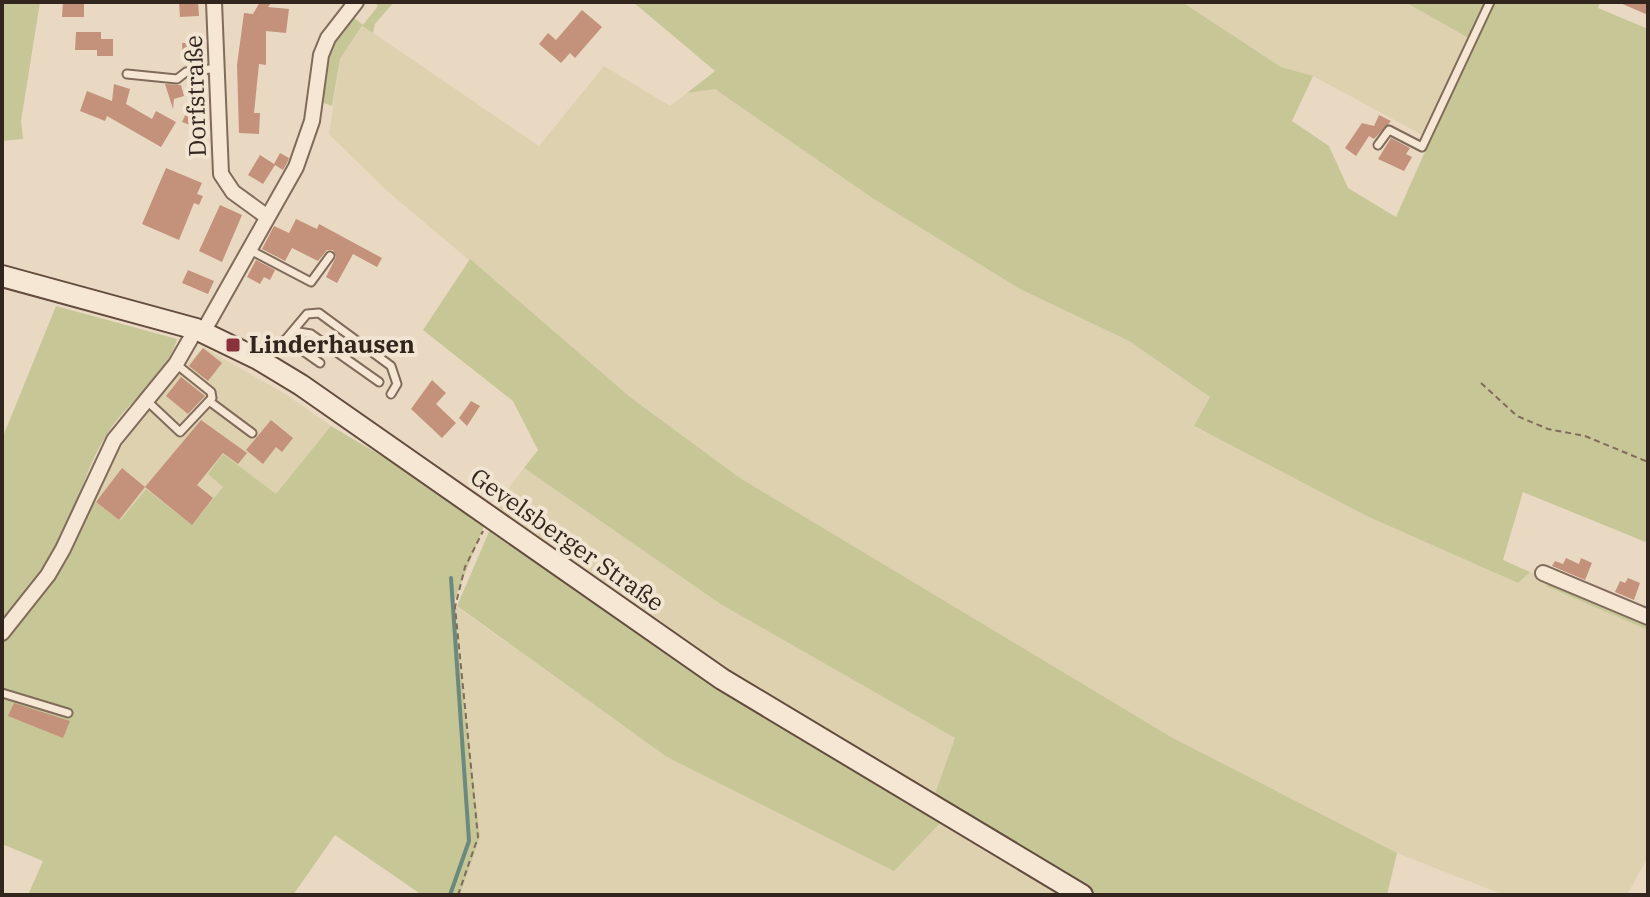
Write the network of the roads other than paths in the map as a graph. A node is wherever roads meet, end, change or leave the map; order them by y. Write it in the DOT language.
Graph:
graph roads {
  1 [pos="214,2"];
  2 [pos="356,2"];
  3 [pos="1490,2"];
  4 [pos="218,68"];
  5 [pos="127,74"];
  6 [pos="1378,145"];
  7 [pos="266,216"];
  8 [pos="248,249"];
  9 [pos="330,256"];
  10 [pos="2,276"];
  11 [pos="200,330"];
  12 [pos="293,331"];
  13 [pos="286,339"];
  14 [pos="258,359"];
  15 [pos="320,363"];
  16 [pos="176,364"];
  17 [pos="379,382"];
  18 [pos="391,394"];
  19 [pos="146,400"];
  20 [pos="209,401"];
  21 [pos="252,433"];
  22 [pos="1543,573"];
  23 [pos="1648,617"];
  24 [pos="2,633"];
  25 [pos="2,693"];
  26 [pos="68,713"];
  27 [pos="1082,895"];
  1 -- 4 [label="street, Dorfstraße"];
  2 -- 7 [label="street"];
  3 -- 6 [label="lane"];
  4 -- 5 [label="lane"];
  4 -- 7 [label="street, Dorfstraße"];
  7 -- 8 [label="street"];
  8 -- 9 [label="lane"];
  8 -- 11 [label="street"];
  10 -- 11 [label="main road, Gevelsberger Straße"];
  11 -- 14 [label="main road, Gevelsberger Straße"];
  11 -- 16 [label="street"];
  12 -- 13 [label="lane"];
  12 -- 17 [label="lane"];
  12 -- 18 [label="lane"];
  13 -- 14 [label="lane"];
  13 -- 15 [label="lane"];
  14 -- 27 [label="main road, Gevelsberger Straße"];
  16 -- 19 [label="street"];
  16 -- 20 [label="lane"];
  19 -- 20 [label="lane"];
  19 -- 24 [label="street"];
  20 -- 21 [label="lane"];
  22 -- 23 [label="street"];
  25 -- 26 [label="lane"];
}
